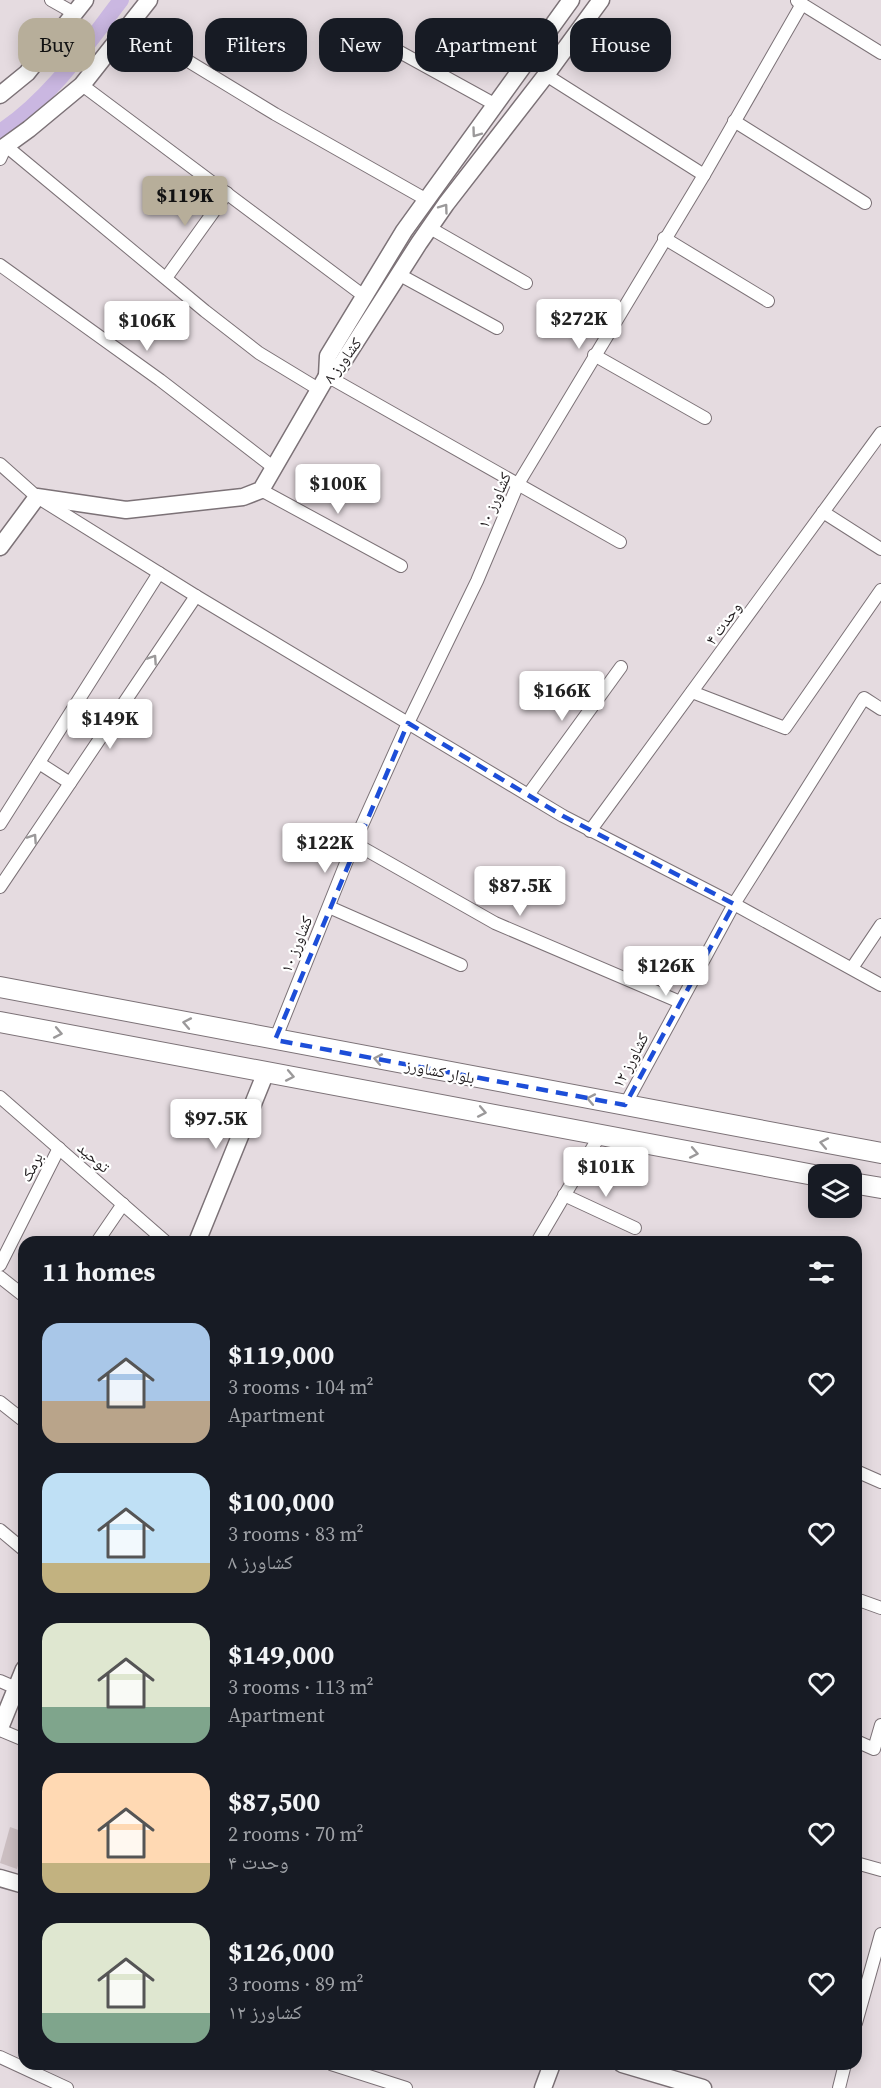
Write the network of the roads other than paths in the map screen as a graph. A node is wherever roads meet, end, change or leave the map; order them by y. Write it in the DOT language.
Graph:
graph roads {
  1 [pos="51,0"];
  2 [pos="85,0"];
  3 [pos="148,0"];
  4 [pos="571,0"];
  5 [pos="601,0"];
  6 [pos="799,2"];
  7 [pos="74,14"];
  8 [pos="134,18"];
  9 [pos="107,52"];
  10 [pos="881,53"];
  11 [pos="403,54"];
  12 [pos="193,64"];
  13 [pos="546,75"];
  14 [pos="81,85"];
  15 [pos="0,95"];
  16 [pos="496,105"];
  17 [pos="734,121"];
  18 [pos="2,151"];
  19 [pos="704,175"];
  20 [pos="228,193"];
  21 [pos="427,200"];
  22 [pos="865,203"];
  23 [pos="430,228"];
  24 [pos="664,238"];
  25 [pos="0,265"];
  26 [pos="400,275"];
  27 [pos="166,278"];
  28 [pos="526,283"];
  29 [pos="364,296"];
  30 [pos="768,301"];
  31 [pos="379,307"];
  32 [pos="497,328"];
  33 [pos="594,355"];
  34 [pos="323,383"];
  35 [pos="705,418"];
  36 [pos="881,433"];
  37 [pos="0,464"];
  38 [pos="273,467"];
  39 [pos="518,484"];
  40 [pos="261,490"];
  41 [pos="37,497"];
  42 [pos="824,512"];
  43 [pos="620,542"];
  44 [pos="0,547"];
  45 [pos="881,549"];
  46 [pos="401,566"];
  47 [pos="159,573"];
  48 [pos="881,590"];
  49 [pos="196,596"];
  50 [pos="621,667"];
  51 [pos="692,692"];
  52 [pos="881,709"];
  53 [pos="408,723"];
  54 [pos="39,763"];
  55 [pos="70,783"];
  56 [pos="528,795"];
  57 [pos="0,824"];
  58 [pos="590,831"];
  59 [pos="354,843"];
  60 [pos="0,887"];
  61 [pos="734,904"];
  62 [pos="329,907"];
  63 [pos="881,924"];
  64 [pos="461,965"];
  65 [pos="852,968"];
  66 [pos="881,984"];
  67 [pos="0,987"];
  68 [pos="680,1002"];
  69 [pos="0,1022"];
  70 [pos="275,1040"];
  71 [pos="445,1071"];
  72 [pos="266,1072"];
  73 [pos="0,1097"];
  74 [pos="439,1104"];
  75 [pos="625,1105"];
  76 [pos="600,1135"];
  77 [pos="59,1148"];
  78 [pos="881,1154"];
  79 [pos="808,1174"];
  80 [pos="862,1185"];
  81 [pos="881,1188"];
  82 [pos="564,1195"];
  83 [pos="123,1204"];
  84 [pos="635,1228"];
  85 [pos="101,1236"];
  86 [pos="159,1236"];
  87 [pos="199,1236"];
  88 [pos="540,1236"];
  89 [pos="0,1265"];
  90 [pos="0,1277"];
  91 [pos="18,1291"];
  92 [pos="0,1402"];
  93 [pos="18,1416"];
  94 [pos="862,1474"];
  95 [pos="881,1482"];
  96 [pos="0,1530"];
  97 [pos="18,1545"];
  98 [pos="862,1601"];
  99 [pos="881,1608"];
  100 [pos="0,1681"];
  101 [pos="18,1683"];
  102 [pos="16,1688"];
  103 [pos="881,1725"];
  104 [pos="0,1729"];
  105 [pos="18,1737"];
  106 [pos="862,1744"];
  107 [pos="862,1865"];
  108 [pos="881,1870"];
  109 [pos="0,1878"];
  110 [pos="18,1883"];
  111 [pos="881,1934"];
  112 [pos="862,1993"];
  113 [pos="0,2057"];
  114 [pos="18,2065"];
  115 [pos="28,2070"];
  116 [pos="350,2070"];
  117 [pos="550,2070"];
  118 [pos="642,2070"];
  119 [pos="843,2070"];
  120 [pos="67,2088"];
  121 [pos="406,2088"];
  122 [pos="543,2088"];
  123 [pos="703,2088"];
  124 [pos="838,2088"];
  1 -- 7 [label="street"];
  2 -- 7 [label="street"];
  3 -- 8 [label="street"];
  4 -- 16 [label="street"];
  5 -- 13 [label="street, کشاورز ۸"];
  6 -- 10 [label="street"];
  6 -- 17 [label="street, کشاورز ۱۰"];
  7 -- 15 [label="street"];
  9 -- 14 [label="street"];
  11 -- 16 [label="street"];
  12 -- 21 [label="street"];
  13 -- 19 [label="street"];
  23 -- 13 [label="street, کشاورز ۸, one-way"];
  14 -- 18 [label="street"];
  14 -- 20 [label="street"];
  16 -- 21 [label="street, one-way"];
  17 -- 19 [label="street, کشاورز ۱۰"];
  17 -- 22 [label="street"];
  18 -- 27 [label="street"];
  19 -- 24 [label="street, کشاورز ۱۰"];
  20 -- 27 [label="street"];
  20 -- 29 [label="street"];
  21 -- 29 [label="street"];
  23 -- 26 [label="street, کشاورز ۸"];
  23 -- 28 [label="street"];
  24 -- 30 [label="street"];
  24 -- 33 [label="street, کشاورز ۱۰"];
  25 -- 38 [label="street"];
  26 -- 31 [label="street, کشاورز ۸"];
  26 -- 32 [label="street"];
  27 -- 34 [label="street"];
  29 -- 31 [label="street"];
  29 -- 34 [label="street"];
  31 -- 34 [label="street, کشاورز ۸"];
  33 -- 35 [label="street"];
  33 -- 39 [label="street, کشاورز ۱۰"];
  34 -- 38 [label="street, کشاورز ۸"];
  34 -- 39 [label="street"];
  36 -- 42 [label="street, وحدت ۴"];
  37 -- 41 [label="street"];
  38 -- 40 [label="street, کشاورز ۸"];
  39 -- 43 [label="street"];
  39 -- 53 [label="street, کشاورز ۱۰"];
  40 -- 41 [label="street"];
  40 -- 46 [label="street"];
  41 -- 44 [label="street"];
  41 -- 47 [label="street"];
  42 -- 45 [label="street"];
  42 -- 51 [label="street, وحدت ۴"];
  47 -- 49 [label="street"];
  47 -- 54 [label="street"];
  48 -- 51 [label="street"];
  49 -- 53 [label="street"];
  55 -- 49 [label="street, one-way"];
  50 -- 56 [label="street"];
  51 -- 58 [label="street, وحدت ۴"];
  52 -- 61 [label="street, کشاورز ۱۲"];
  53 -- 56 [label="street"];
  53 -- 59 [label="street, کشاورز ۱۰"];
  54 -- 55 [label="street"];
  54 -- 57 [label="street"];
  60 -- 55 [label="street, one-way"];
  56 -- 58 [label="street"];
  58 -- 61 [label="street"];
  59 -- 62 [label="street, کشاورز ۱۰"];
  59 -- 68 [label="street"];
  61 -- 65 [label="street"];
  61 -- 68 [label="street, کشاورز ۱۲"];
  62 -- 64 [label="street"];
  62 -- 70 [label="street, کشاورز ۱۰"];
  63 -- 65 [label="street"];
  65 -- 66 [label="street"];
  70 -- 67 [label="main road, بلوار کشاورز, one-way"];
  68 -- 75 [label="street, کشاورز ۱۲"];
  69 -- 72 [label="main road, بلوار کشاورز, one-way"];
  71 -- 70 [label="main road, بلوار کشاورز, one-way"];
  71 -- 74 [label="main road"];
  75 -- 71 [label="main road, بلوار کشاورز, one-way"];
  72 -- 74 [label="main road, بلوار کشاورز, one-way"];
  72 -- 87 [label="street"];
  73 -- 77 [label="street, توحید"];
  74 -- 76 [label="main road, بلوار کشاورز, one-way"];
  78 -- 75 [label="main road, بلوار کشاورز, one-way"];
  76 -- 79 [label="main road, بلوار کشاورز, one-way"];
  76 -- 82 [label="street"];
  77 -- 83 [label="street, توحید"];
  77 -- 89 [label="street, برمک"];
  80 -- 81 [label="main road"];
  82 -- 84 [label="street"];
  82 -- 88 [label="street"];
  83 -- 85 [label="street"];
  83 -- 86 [label="street, توحید"];
  90 -- 91 [label="street"];
  92 -- 93 [label="street"];
  94 -- 95 [label="street"];
  96 -- 97 [label="street"];
  98 -- 99 [label="street"];
  100 -- 102 [label="street"];
  101 -- 102 [label="street"];
  102 -- 104 [label="street"];
  103 -- 106 [label="street"];
  104 -- 105 [label="street"];
  107 -- 108 [label="street"];
  109 -- 110 [label="street"];
  111 -- 112 [label="street"];
  113 -- 114 [label="street"];
  115 -- 120 [label="street"];
  116 -- 121 [label="street"];
  117 -- 122 [label="street"];
  118 -- 123 [label="street"];
  119 -- 124 [label="street"];
}
